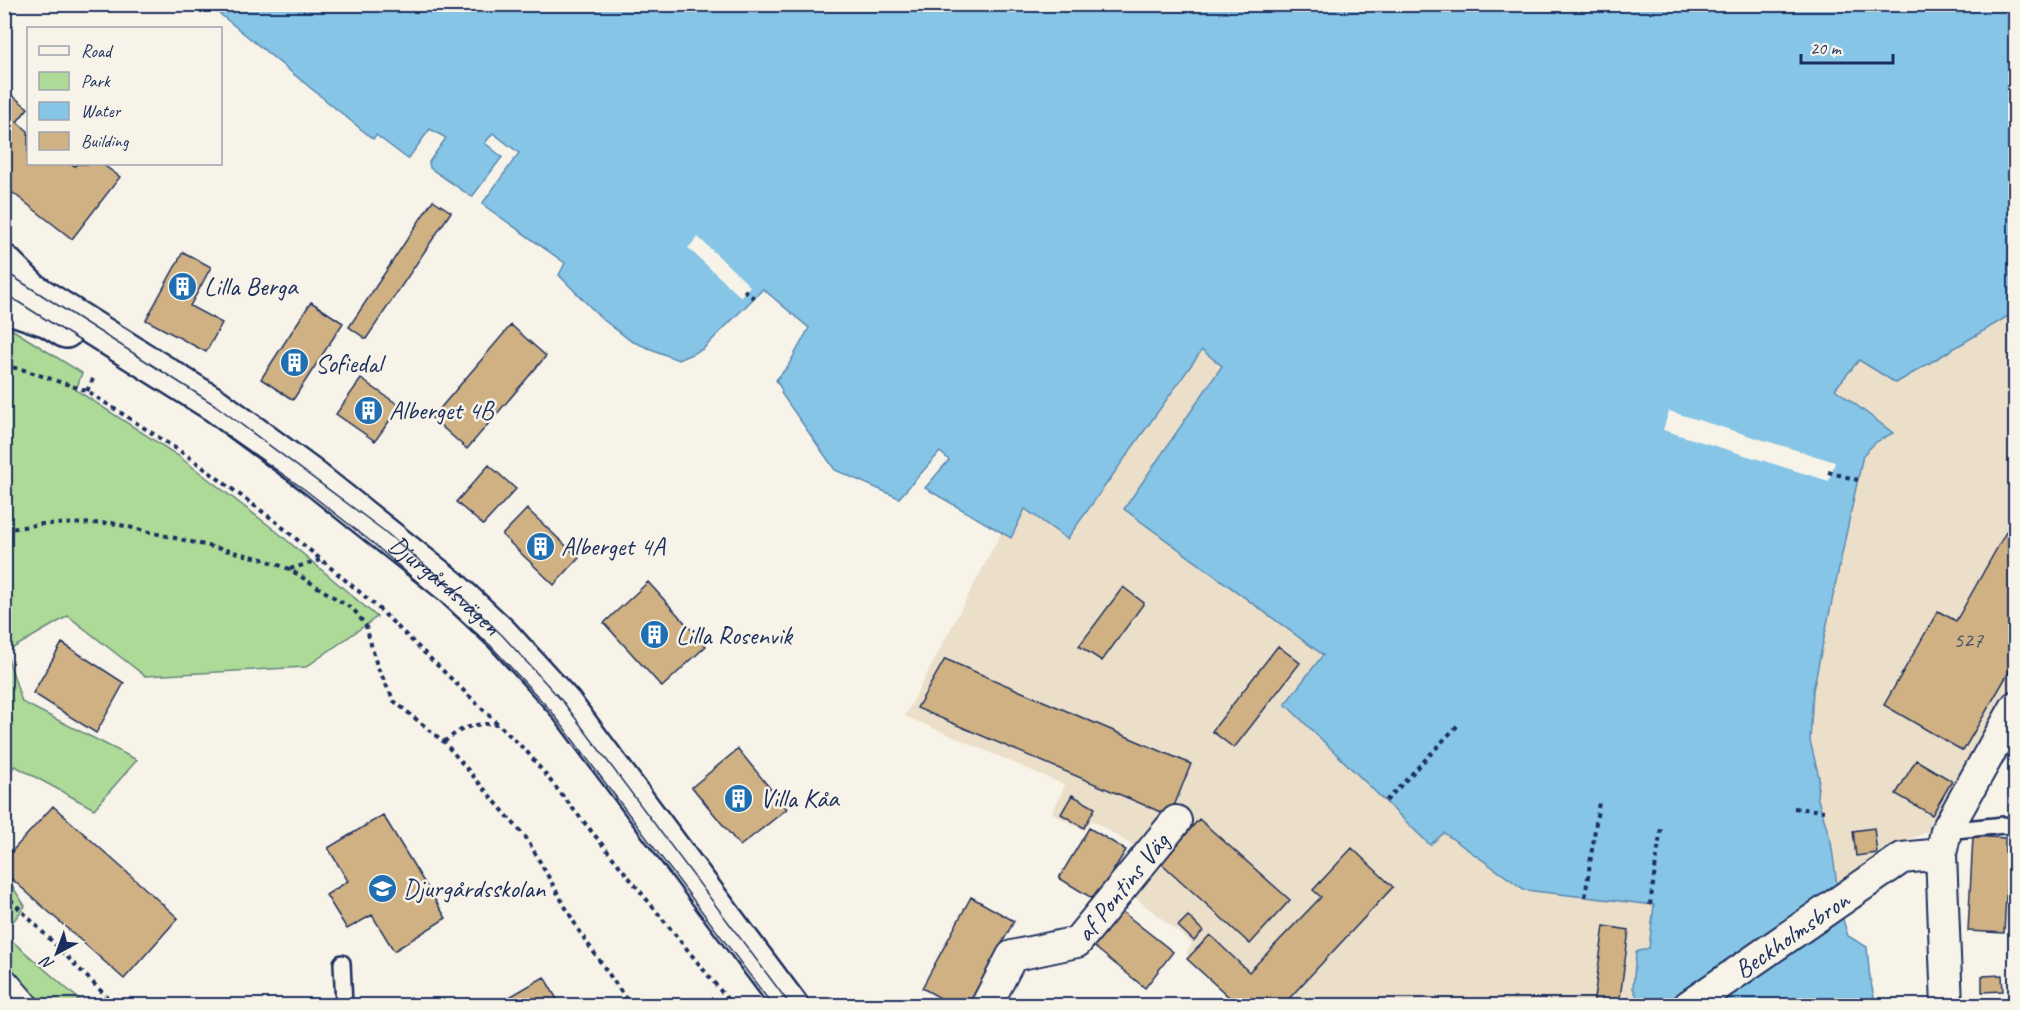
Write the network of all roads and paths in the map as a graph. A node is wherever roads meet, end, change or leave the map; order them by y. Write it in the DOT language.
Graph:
graph roads {
  1 [pos="4,262"];
  2 [pos="744,290"];
  3 [pos="754,298"];
  4 [pos="4,305"];
  5 [pos="4,366"];
  6 [pos="95,375"];
  7 [pos="87,391"];
  8 [pos="1828,472"];
  9 [pos="1858,480"];
  10 [pos="4,530"];
  11 [pos="321,559"];
  12 [pos="289,569"];
  13 [pos="2016,706"];
  14 [pos="501,724"];
  15 [pos="1459,724"];
  16 [pos="444,742"];
  17 [pos="1386,801"];
  18 [pos="1599,802"];
  19 [pos="1794,808"];
  20 [pos="1824,811"];
  21 [pos="1176,821"];
  22 [pos="1661,828"];
  23 [pos="2016,828"];
  24 [pos="1944,843"];
  25 [pos="4,893"];
  26 [pos="1585,897"];
  27 [pos="1650,905"];
  28 [pos="342,963"];
  29 [pos="746,969"];
  30 [pos="4,984"];
  31 [pos="23,1005"];
  32 [pos="103,1005"];
  33 [pos="344,1005"];
  34 [pos="631,1005"];
  35 [pos="733,1005"];
  36 [pos="766,1005"];
  37 [pos="773,1005"];
  38 [pos="791,1005"];
  39 [pos="986,1005"];
  40 [pos="1688,1005"];
  41 [pos="1947,1005"];
  1 -- 38 [label="street, Djurgårdsvägen"];
  2 -- 3 [label="path"];
  4 -- 29 [label="street, Djurgårdsvägen"];
  5 -- 7 [label="path"];
  6 -- 7 [label="path"];
  7 -- 11 [label="path"];
  8 -- 9 [label="path"];
  10 -- 12 [label="path"];
  11 -- 12 [label="path"];
  11 -- 14 [label="path"];
  12 -- 16 [label="path"];
  13 -- 24 [label="street"];
  14 -- 16 [label="path"];
  14 -- 35 [label="path"];
  15 -- 17 [label="path"];
  16 -- 34 [label="path"];
  18 -- 26 [label="path"];
  19 -- 20 [label="path"];
  21 -- 39 [label="street, af Pontins Väg"];
  22 -- 27 [label="path"];
  23 -- 24 [label="lane"];
  24 -- 40 [label="street, Beckholmsbron"];
  24 -- 41 [label="street"];
  25 -- 32 [label="path"];
  28 -- 33 [label="lane"];
  29 -- 36 [label="street, Djurgårdsvägen"];
  29 -- 37 [label="street, Djurgårdsvägen"];
  30 -- 31 [label="street"];
}
